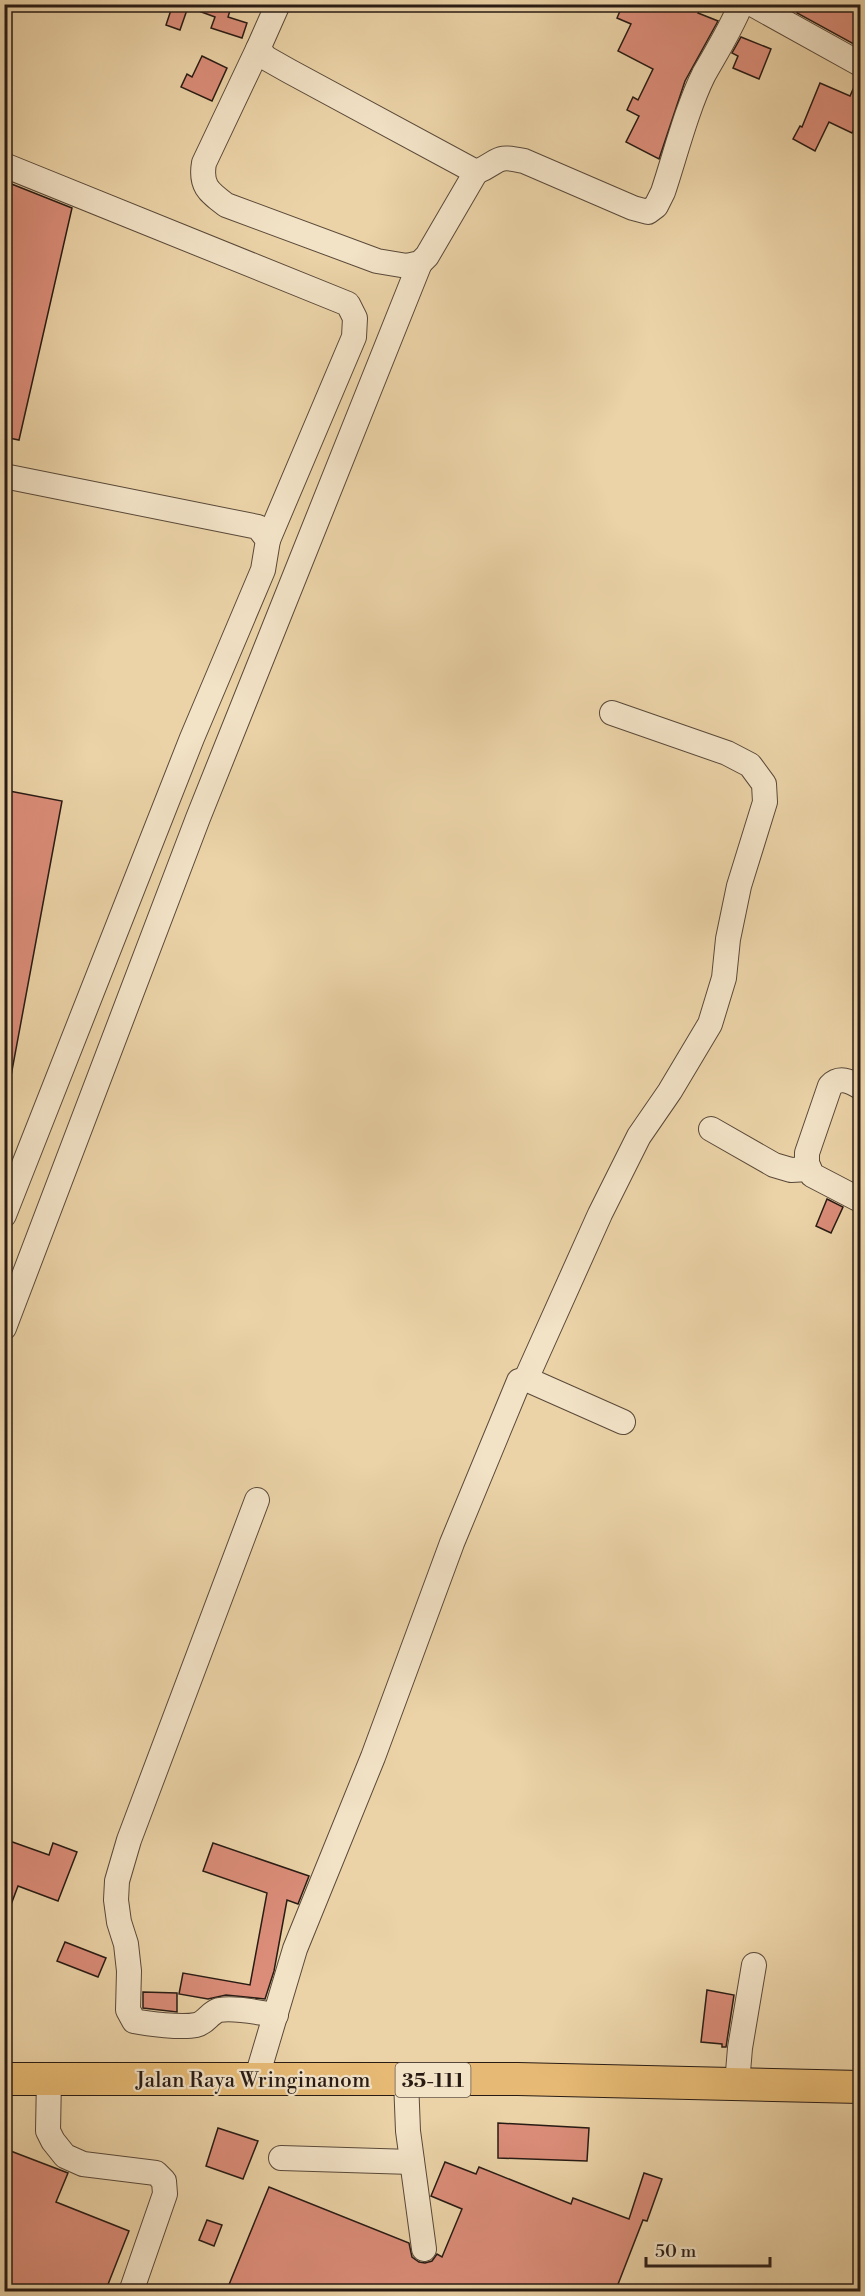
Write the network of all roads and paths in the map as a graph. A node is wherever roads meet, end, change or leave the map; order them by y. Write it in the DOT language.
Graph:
graph roads {
  1 [pos="278,4"];
  2 [pos="741,4"];
  3 [pos="752,4"];
  4 [pos="258,49"];
  5 [pos="861,64"];
  6 [pos="4,165"];
  7 [pos="476,172"];
  8 [pos="420,263"];
  9 [pos="4,476"];
  10 [pos="268,540"];
  11 [pos="612,713"];
  12 [pos="861,1087"];
  13 [pos="711,1129"];
  14 [pos="809,1169"];
  15 [pos="861,1200"];
  16 [pos="4,1215"];
  17 [pos="4,1328"];
  18 [pos="526,1379"];
  19 [pos="623,1422"];
  20 [pos="257,1500"];
  21 [pos="754,1965"];
  22 [pos="276,2015"];
  23 [pos="4,2079"];
  24 [pos="256,2080"];
  25 [pos="737,2084"];
  26 [pos="861,2087"];
  27 [pos="407,2088"];
  28 [pos="49,2089"];
  29 [pos="280,2158"];
  30 [pos="412,2162"];
  31 [pos="424,2249"];
  32 [pos="131,2292"];
  1 -- 4 [label="street"];
  2 -- 7 [label="street"];
  3 -- 5 [label="street"];
  4 -- 7 [label="street"];
  4 -- 8 [label="street"];
  6 -- 10 [label="street"];
  7 -- 8 [label="street"];
  8 -- 17 [label="street"];
  9 -- 10 [label="street"];
  10 -- 16 [label="street"];
  11 -- 18 [label="street"];
  12 -- 14 [label="street"];
  13 -- 14 [label="street"];
  14 -- 15 [label="street"];
  18 -- 19 [label="street"];
  18 -- 22 [label="street"];
  20 -- 22 [label="street"];
  21 -- 25 [label="street"];
  22 -- 24 [label="street"];
  23 -- 28 [label="main road, Jalan Raya Wringinanom / 35-111"];
  24 -- 27 [label="main road, Jalan Raya Wringinanom / 35-111"];
  24 -- 28 [label="main road, Jalan Raya Wringinanom / 35-111"];
  25 -- 26 [label="main road, Jalan Raya Wringinanom / 35-111"];
  25 -- 27 [label="main road, Jalan Raya Wringinanom / 35-111"];
  27 -- 30 [label="street"];
  28 -- 32 [label="street"];
  29 -- 30 [label="street"];
  30 -- 31 [label="street"];
}
